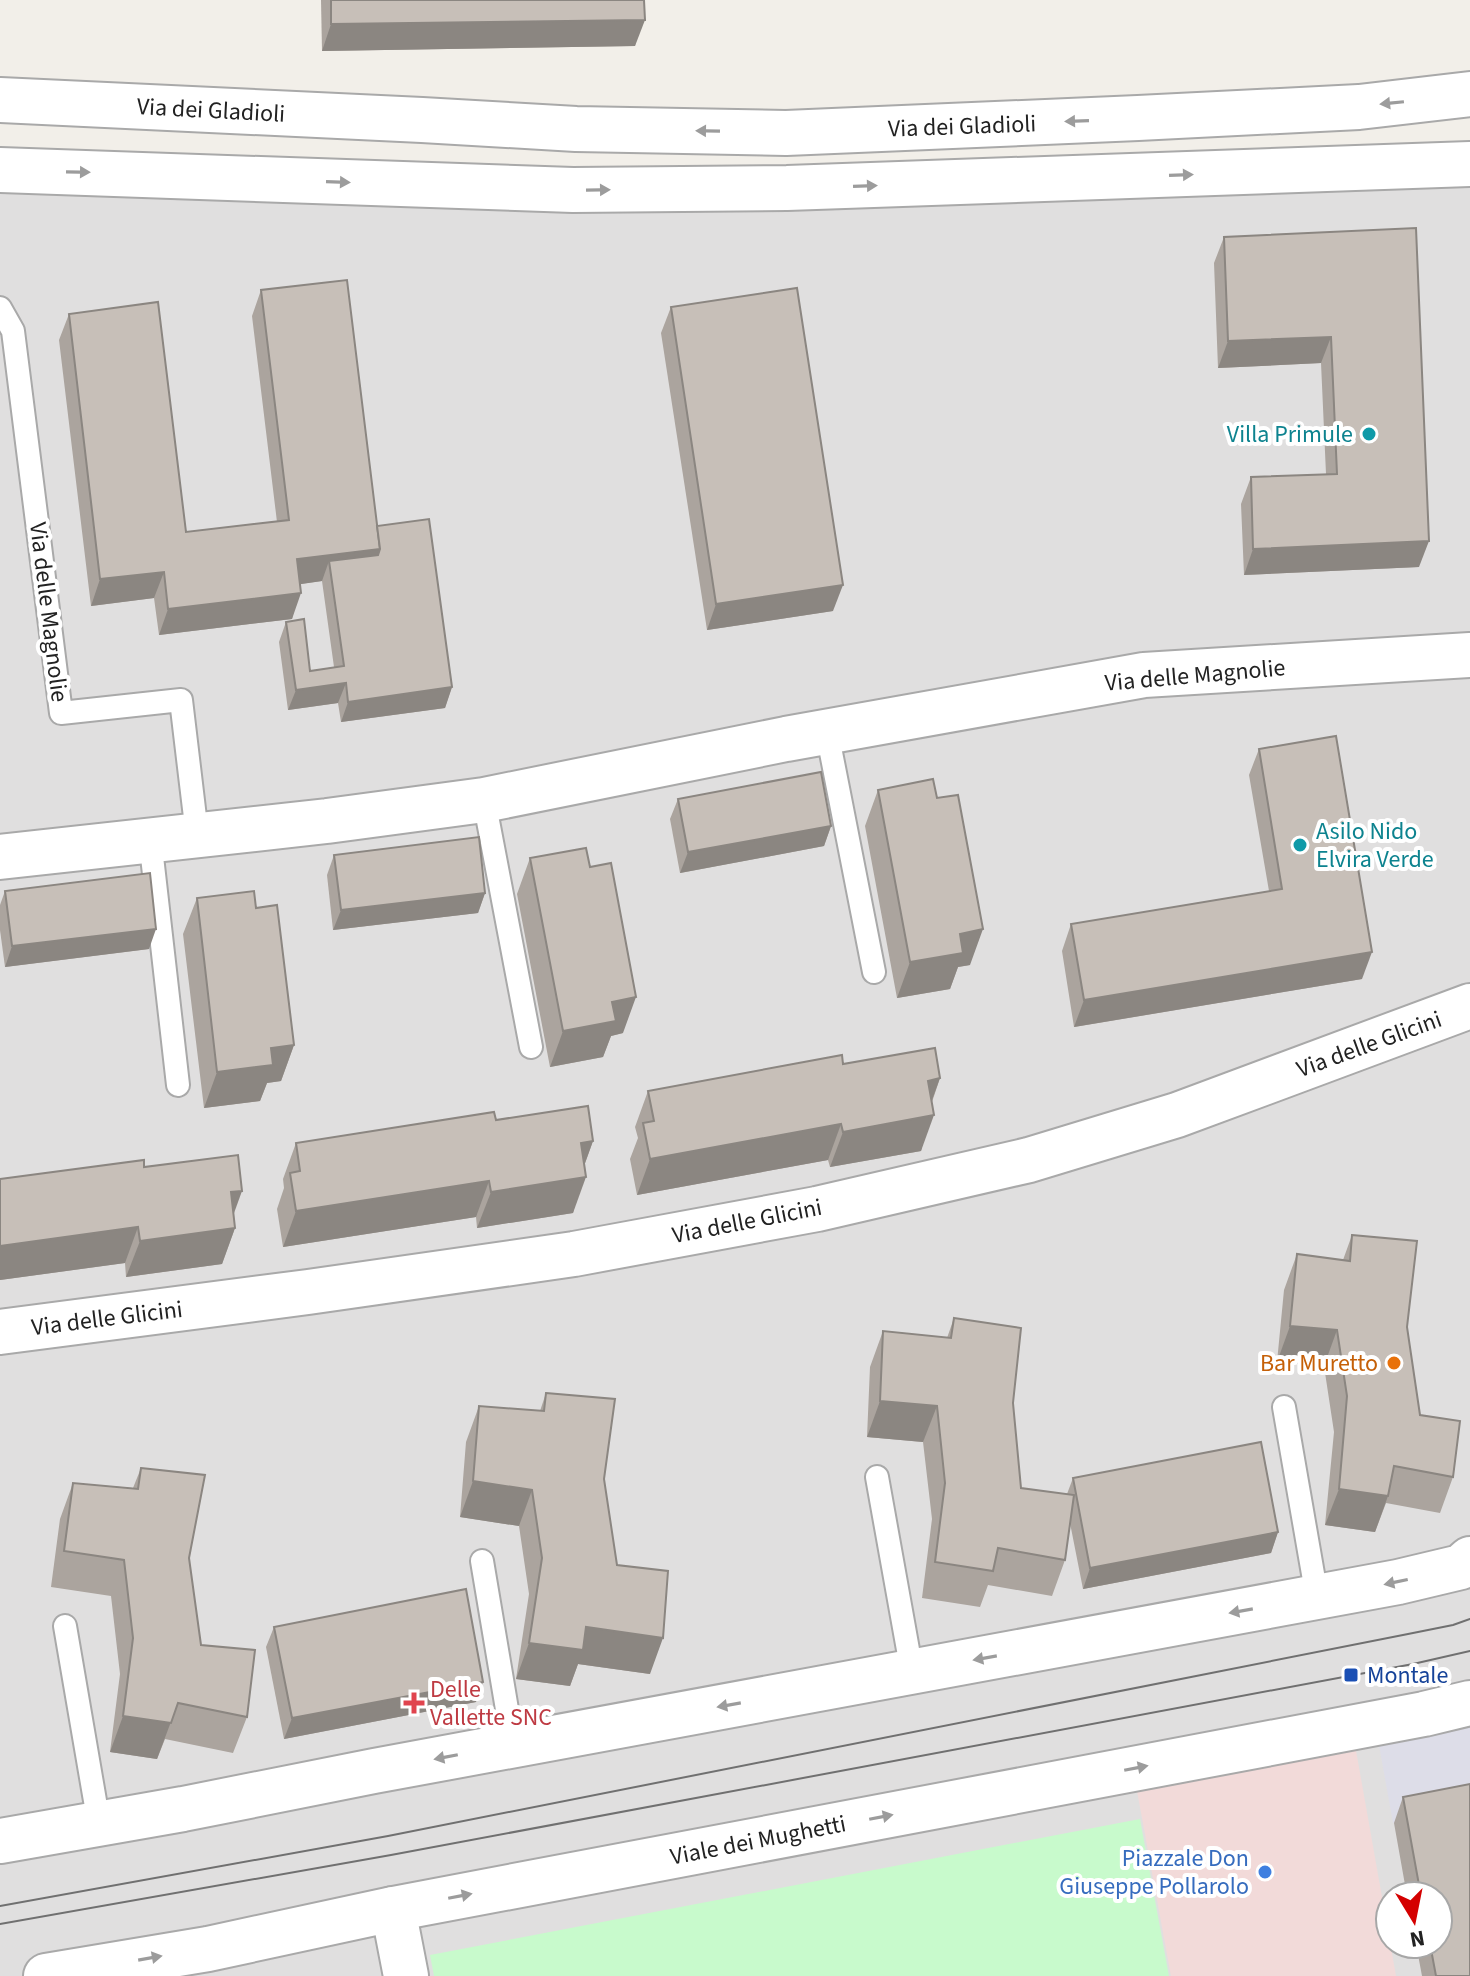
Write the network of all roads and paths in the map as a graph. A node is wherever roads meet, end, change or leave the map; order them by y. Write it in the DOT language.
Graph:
graph roads {
  1 [pos="1470,94"];
  2 [pos="0,100"];
  3 [pos="1138,118"];
  4 [pos="422,120"];
  5 [pos="786,133"];
  6 [pos="1470,164"];
  7 [pos="0,170"];
  8 [pos="1138,177"];
  9 [pos="418,185"];
  10 [pos="787,188"];
  11 [pos="0,308"];
  12 [pos="1470,655"];
  13 [pos="827,732"];
  14 [pos="484,800"];
  15 [pos="197,834"];
  16 [pos="150,839"];
  17 [pos="0,857"];
  18 [pos="874,972"];
  19 [pos="1470,1006"];
  20 [pos="531,1047"];
  21 [pos="178,1085"];
  22 [pos="0,1332"];
  23 [pos="1284,1407"];
  24 [pos="877,1477"];
  25 [pos="1470,1559"];
  26 [pos="482,1561"];
  27 [pos="1317,1597"];
  28 [pos="65,1626"];
  29 [pos="912,1672"];
  30 [pos="1470,1703"];
  31 [pos="513,1745"];
  32 [pos="99,1824"];
  33 [pos="0,1841"];
  34 [pos="393,1909"];
  35 [pos="211,1962"];
  36 [pos="46,1976"];
  37 [pos="406,1976"];
  1 -- 3 [label="street, Via dei Gladioli, one-way"];
  2 -- 4 [label="street, Via dei Gladioli"];
  3 -- 5 [label="street, Via dei Gladioli, one-way"];
  3 -- 8 [label="street"];
  5 -- 4 [label="street, Via dei Gladioli, one-way"];
  4 -- 9 [label="street"];
  5 -- 10 [label="street"];
  8 -- 6 [label="street, one-way"];
  7 -- 9 [label="street, one-way"];
  10 -- 8 [label="street, one-way"];
  9 -- 10 [label="street, one-way"];
  11 -- 15 [label="lane, Via delle Magnolie"];
  12 -- 13 [label="street, Via delle Magnolie"];
  13 -- 14 [label="street, Via delle Magnolie"];
  13 -- 18 [label="lane"];
  14 -- 15 [label="street, Via delle Magnolie"];
  14 -- 20 [label="lane"];
  15 -- 16 [label="street, Via delle Magnolie"];
  16 -- 17 [label="street, Via delle Magnolie"];
  16 -- 21 [label="lane"];
  19 -- 22 [label="street, Via delle Glicini"];
  23 -- 27 [label="lane"];
  24 -- 29 [label="lane"];
  25 -- 27 [label="street, one-way"];
  26 -- 31 [label="lane"];
  27 -- 29 [label="street, one-way"];
  28 -- 32 [label="lane"];
  29 -- 31 [label="street, one-way"];
  34 -- 30 [label="street, Viale dei Mughetti, one-way"];
  31 -- 32 [label="street, one-way"];
  32 -- 33 [label="street"];
  34 -- 35 [label="street, Viale dei Mughetti"];
  34 -- 37 [label="street"];
  36 -- 35 [label="street, Viale dei Mughetti, one-way"];
}
